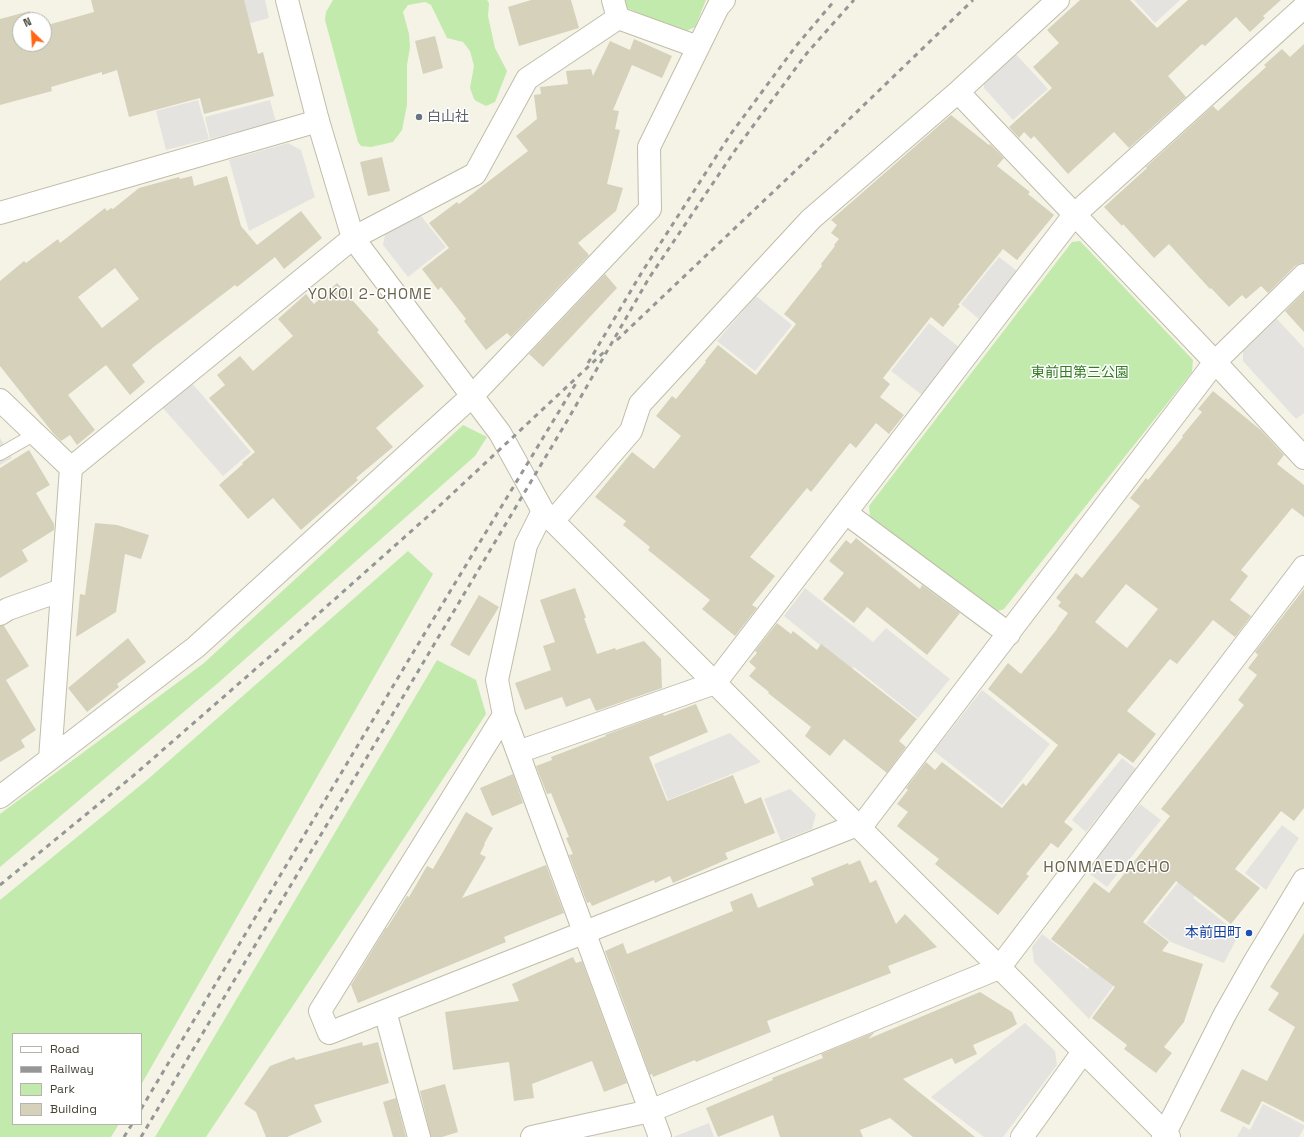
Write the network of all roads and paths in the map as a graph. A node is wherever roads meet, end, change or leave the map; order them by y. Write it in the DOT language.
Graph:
graph roads {
  1 [pos="287,0"];
  2 [pos="724,0"];
  3 [pos="1058,0"];
  4 [pos="1304,7"];
  5 [pos="615,9"];
  6 [pos="698,47"];
  7 [pos="958,92"];
  8 [pos="318,121"];
  9 [pos="0,213"];
  10 [pos="1074,215"];
  11 [pos="353,238"];
  12 [pos="1304,275"];
  13 [pos="1215,362"];
  14 [pos="472,396"];
  15 [pos="0,400"];
  16 [pos="35,434"];
  17 [pos="0,454"];
  18 [pos="1304,458"];
  19 [pos="71,468"];
  20 [pos="846,513"];
  21 [pos="548,516"];
  22 [pos="1304,567"];
  23 [pos="62,590"];
  24 [pos="0,614"];
  25 [pos="1009,634"];
  26 [pos="715,683"];
  27 [pos="504,715"];
  28 [pos="518,752"];
  29 [pos="50,759"];
  30 [pos="0,797"];
  31 [pos="859,826"];
  32 [pos="1304,880"];
  33 [pos="584,932"];
  34 [pos="999,968"];
  35 [pos="385,1011"];
  36 [pos="1083,1052"];
  37 [pos="650,1111"];
  38 [pos="1165,1136"];
  39 [pos="419,1137"];
  40 [pos="532,1137"];
  41 [pos="660,1137"];
  42 [pos="1022,1137"];
  1 -- 8 [label="street"];
  2 -- 6 [label="street"];
  3 -- 7 [label="street"];
  4 -- 10 [label="street"];
  5 -- 6 [label="street"];
  5 -- 11 [label="street"];
  6 -- 14 [label="street"];
  7 -- 10 [label="street"];
  7 -- 21 [label="street"];
  8 -- 9 [label="street"];
  8 -- 11 [label="street"];
  10 -- 13 [label="street"];
  10 -- 20 [label="street"];
  11 -- 14 [label="street"];
  11 -- 19 [label="street"];
  12 -- 13 [label="street"];
  13 -- 18 [label="street"];
  13 -- 25 [label="street"];
  14 -- 21 [label="street"];
  14 -- 29 [label="street"];
  15 -- 16 [label="street"];
  16 -- 17 [label="lane"];
  16 -- 19 [label="street"];
  19 -- 23 [label="street"];
  20 -- 25 [label="street"];
  20 -- 26 [label="street"];
  21 -- 26 [label="street"];
  21 -- 27 [label="street"];
  22 -- 34 [label="street"];
  23 -- 24 [label="street"];
  23 -- 29 [label="street"];
  25 -- 31 [label="street"];
  26 -- 28 [label="street"];
  26 -- 31 [label="street"];
  27 -- 28 [label="street"];
  27 -- 35 [label="street"];
  28 -- 33 [label="street"];
  29 -- 30 [label="street"];
  31 -- 33 [label="street"];
  31 -- 34 [label="street"];
  32 -- 38 [label="street"];
  33 -- 35 [label="street"];
  33 -- 37 [label="street"];
  34 -- 36 [label="street"];
  34 -- 37 [label="street"];
  35 -- 39 [label="street"];
  36 -- 38 [label="street"];
  36 -- 42 [label="street"];
  37 -- 40 [label="street"];
  37 -- 41 [label="street"];
}
